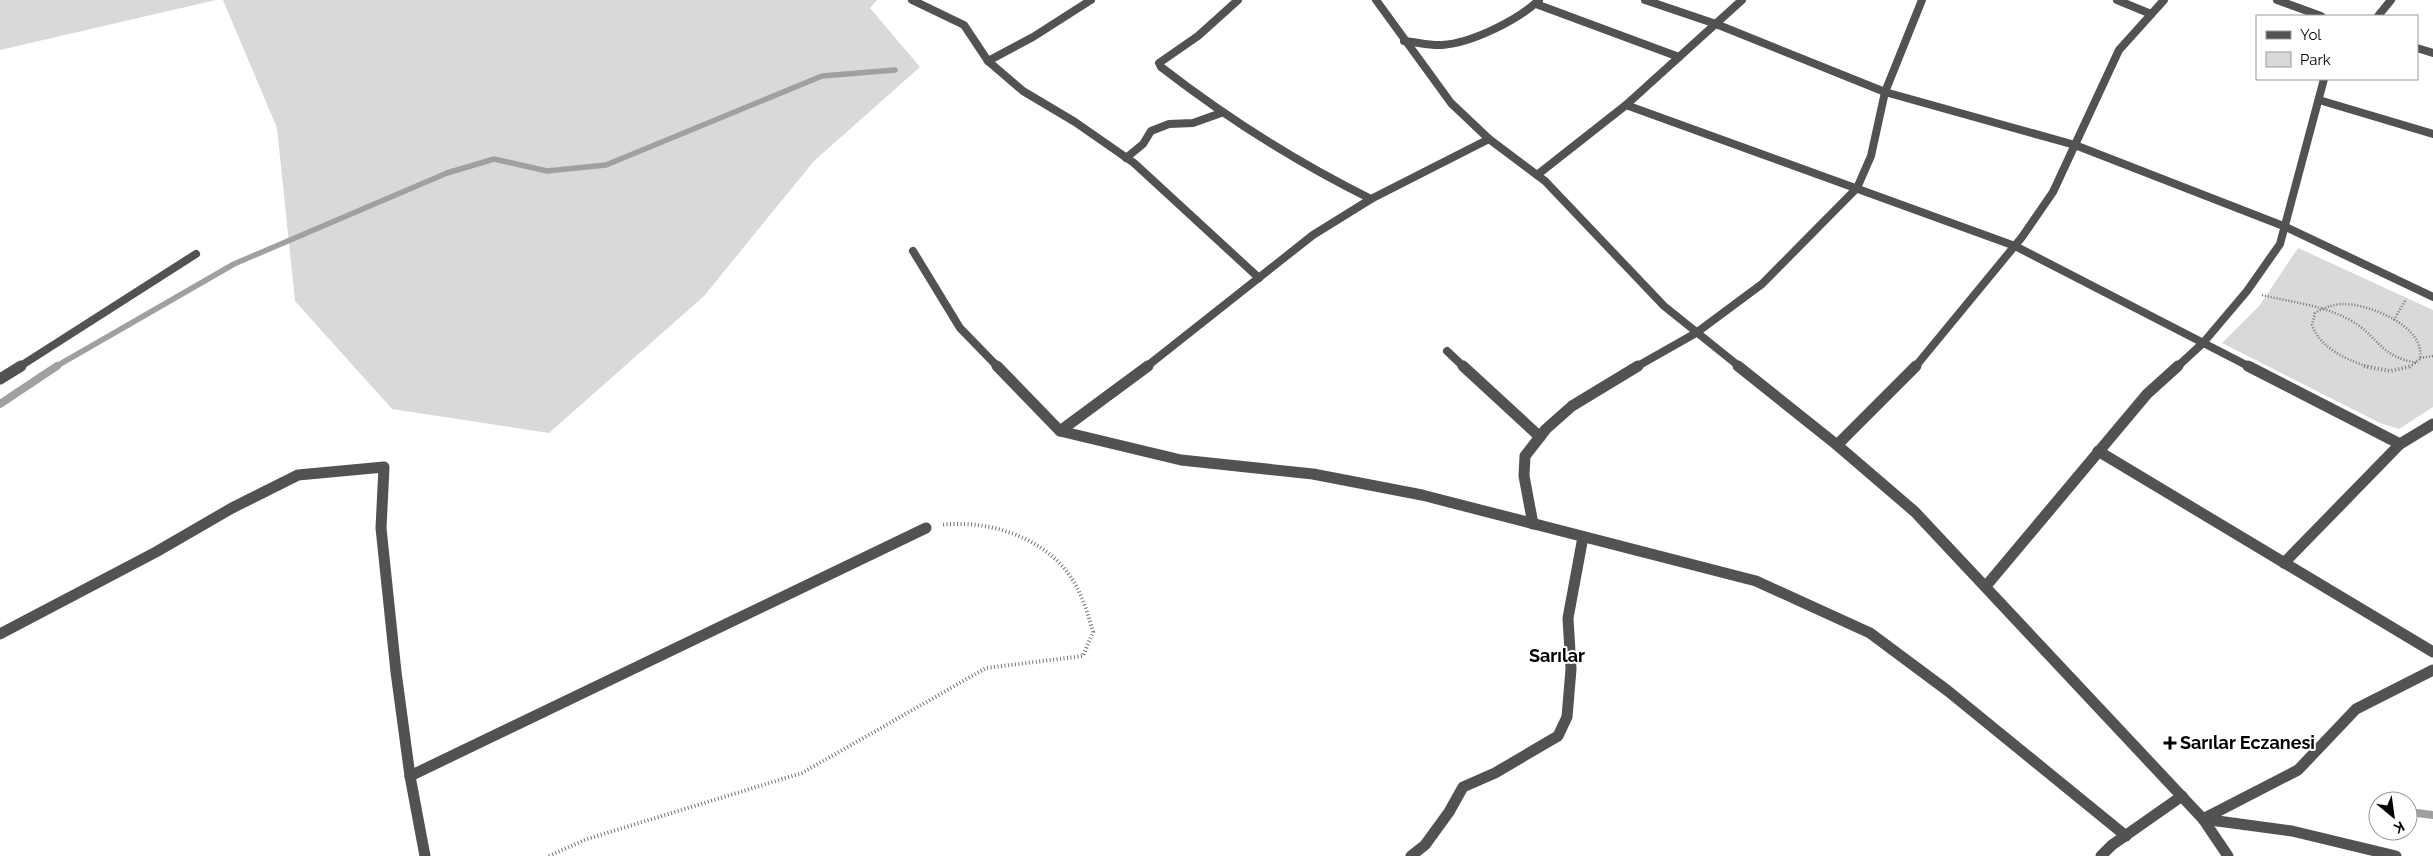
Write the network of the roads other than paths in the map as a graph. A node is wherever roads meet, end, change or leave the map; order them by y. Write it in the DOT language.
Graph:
graph roads {
  1 [pos="912,0"];
  2 [pos="1091,0"];
  3 [pos="1238,0"];
  4 [pos="1376,0"];
  5 [pos="1645,0"];
  6 [pos="1742,0"];
  7 [pos="1922,0"];
  8 [pos="2117,0"];
  9 [pos="2164,0"];
  10 [pos="2277,0"];
  11 [pos="2391,0"];
  12 [pos="1538,2"];
  13 [pos="2151,14"];
  14 [pos="2319,15"];
  15 [pos="2379,15"];
  16 [pos="1716,24"];
  17 [pos="1404,41"];
  18 [pos="2418,48"];
  19 [pos="2433,53"];
  20 [pos="1679,57"];
  21 [pos="988,62"];
  22 [pos="2324,80"];
  23 [pos="1885,92"];
  24 [pos="2319,100"];
  25 [pos="1626,105"];
  26 [pos="1221,113"];
  27 [pos="2433,134"];
  28 [pos="1489,139"];
  29 [pos="2075,145"];
  30 [pos="1126,158"];
  31 [pos="1537,175"];
  32 [pos="1857,188"];
  33 [pos="1371,198"];
  34 [pos="2286,227"];
  35 [pos="2016,246"];
  36 [pos="913,252"];
  37 [pos="196,254"];
  38 [pos="1259,278"];
  39 [pos="2433,297"];
  40 [pos="1696,333"];
  41 [pos="2203,343"];
  42 [pos="1447,351"];
  43 [pos="0,378"];
  44 [pos="2433,424"];
  45 [pos="1060,431"];
  46 [pos="1540,437"];
  47 [pos="2400,444"];
  48 [pos="1837,445"];
  49 [pos="2098,451"];
  50 [pos="1533,524"];
  51 [pos="926,528"];
  52 [pos="1583,537"];
  53 [pos="2284,563"];
  54 [pos="1986,586"];
  55 [pos="0,634"];
  56 [pos="2433,652"];
  57 [pos="2433,670"];
  58 [pos="410,776"];
  59 [pos="2182,796"];
  60 [pos="2203,820"];
  61 [pos="2126,836"];
  62 [pos="425,856"];
  63 [pos="1411,856"];
  64 [pos="2101,856"];
  65 [pos="2228,856"];
  66 [pos="2396,856"];
  1 -- 21 [label="street"];
  2 -- 21 [label="street"];
  3 -- 26 [label="street"];
  4 -- 17 [label="street"];
  5 -- 16 [label="street"];
  6 -- 16 [label="street"];
  7 -- 23 [label="street"];
  8 -- 13 [label="street"];
  9 -- 13 [label="street"];
  10 -- 14 [label="street"];
  11 -- 15 [label="street"];
  12 -- 17 [label="street"];
  12 -- 20 [label="street"];
  13 -- 29 [label="street"];
  16 -- 20 [label="street"];
  16 -- 23 [label="street"];
  17 -- 28 [label="street"];
  18 -- 19 [label="street"];
  20 -- 25 [label="street"];
  21 -- 30 [label="street"];
  22 -- 24 [label="street"];
  23 -- 29 [label="street"];
  23 -- 32 [label="street"];
  24 -- 27 [label="street"];
  24 -- 34 [label="street"];
  25 -- 31 [label="street"];
  25 -- 32 [label="street"];
  26 -- 30 [label="street"];
  26 -- 33 [label="street"];
  28 -- 31 [label="street"];
  28 -- 33 [label="street"];
  29 -- 34 [label="street"];
  29 -- 35 [label="street"];
  30 -- 38 [label="street"];
  31 -- 40 [label="street"];
  32 -- 35 [label="street"];
  32 -- 40 [label="street"];
  33 -- 38 [label="street"];
  34 -- 39 [label="street"];
  34 -- 41 [label="street"];
  35 -- 41 [label="street"];
  35 -- 48 [label="street"];
  36 -- 45 [label="street"];
  37 -- 43 [label="street"];
  38 -- 45 [label="street"];
  40 -- 46 [label="street"];
  40 -- 48 [label="street"];
  41 -- 47 [label="street"];
  41 -- 49 [label="street"];
  42 -- 46 [label="street"];
  44 -- 47 [label="street"];
  45 -- 50 [label="street"];
  46 -- 50 [label="street"];
  47 -- 53 [label="street"];
  48 -- 54 [label="street"];
  49 -- 53 [label="street"];
  49 -- 54 [label="street"];
  50 -- 52 [label="street"];
  51 -- 58 [label="street"];
  52 -- 61 [label="street"];
  52 -- 63 [label="street"];
  53 -- 56 [label="street"];
  54 -- 59 [label="street"];
  55 -- 58 [label="street"];
  57 -- 60 [label="street"];
  58 -- 62 [label="street"];
  59 -- 60 [label="street"];
  59 -- 61 [label="street"];
  60 -- 65 [label="street"];
  60 -- 66 [label="street"];
  61 -- 64 [label="street"];
}
